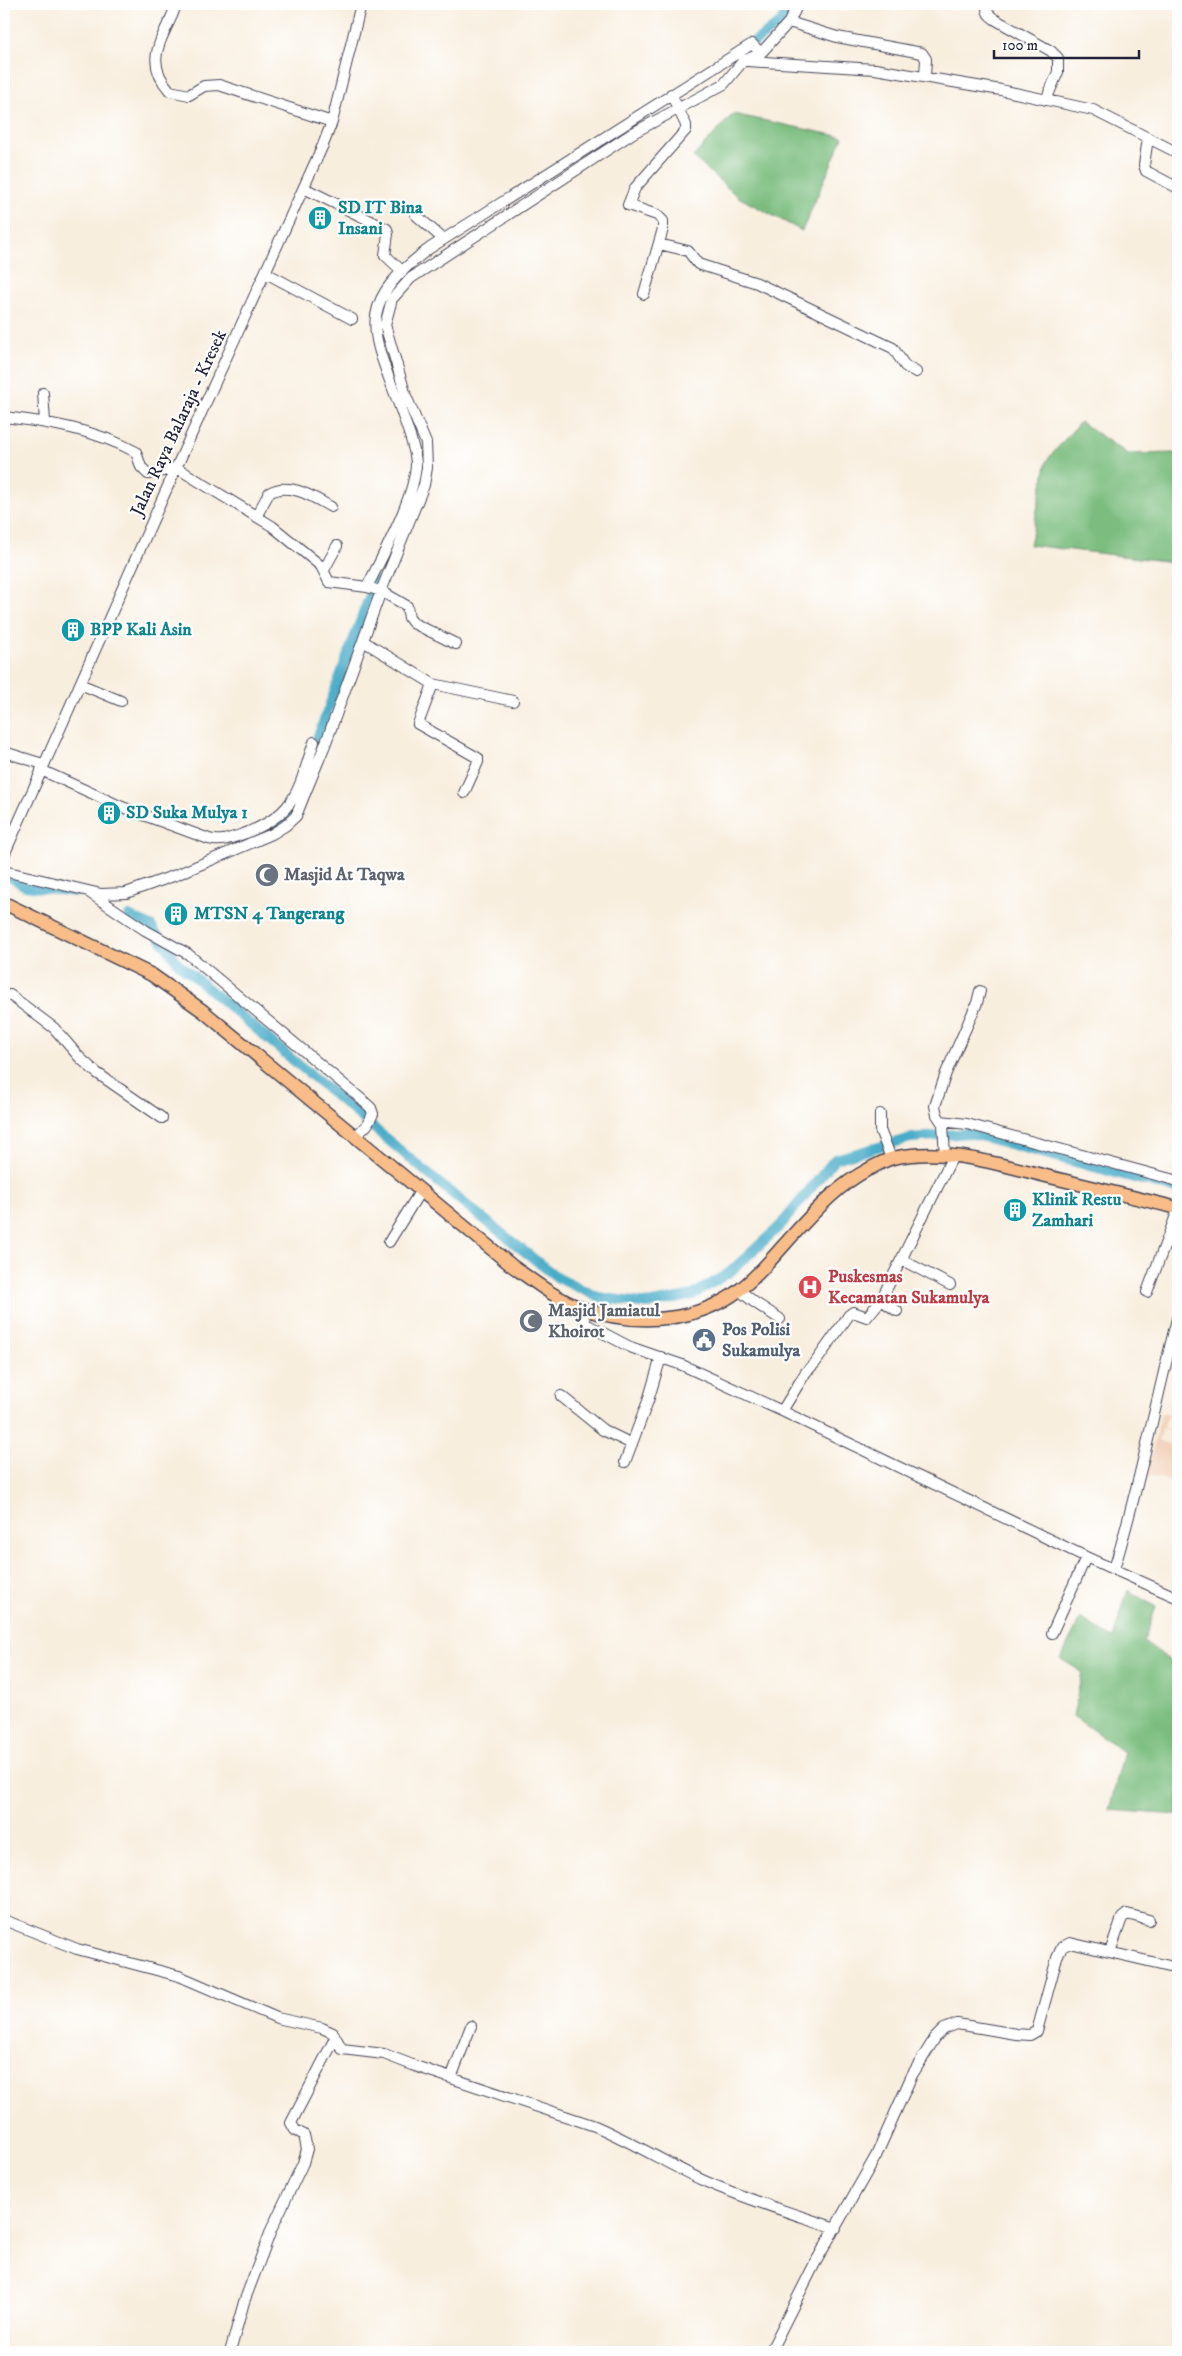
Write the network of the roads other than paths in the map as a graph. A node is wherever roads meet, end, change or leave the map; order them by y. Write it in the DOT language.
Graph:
graph roads {
  1 [pos="175,4"];
  2 [pos="361,4"];
  3 [pos="798,4"];
  4 [pos="987,4"];
  5 [pos="789,22"];
  6 [pos="758,50"];
  7 [pos="743,61"];
  8 [pos="925,77"];
  9 [pos="671,95"];
  10 [pos="1046,100"];
  11 [pos="678,108"];
  12 [pos="332,122"];
  13 [pos="1148,138"];
  14 [pos="1178,153"];
  15 [pos="554,176"];
  16 [pos="304,188"];
  17 [pos="1178,188"];
  18 [pos="415,214"];
  19 [pos="443,240"];
  20 [pos="659,244"];
  21 [pos="402,271"];
  22 [pos="266,273"];
  23 [pos="644,294"];
  24 [pos="352,319"];
  25 [pos="916,372"];
  26 [pos="43,393"];
  27 [pos="4,417"];
  28 [pos="45,422"];
  29 [pos="177,468"];
  30 [pos="331,506"];
  31 [pos="256,515"];
  32 [pos="337,546"];
  33 [pos="324,570"];
  34 [pos="374,589"];
  35 [pos="363,641"];
  36 [pos="456,644"];
  37 [pos="80,684"];
  38 [pos="433,684"];
  39 [pos="122,701"];
  40 [pos="513,701"];
  41 [pos="314,742"];
  42 [pos="4,752"];
  43 [pos="42,767"];
  44 [pos="464,793"];
  45 [pos="6,845"];
  46 [pos="4,871"];
  47 [pos="88,891"];
  48 [pos="4,903"];
  49 [pos="980,990"];
  50 [pos="10,995"];
  51 [pos="880,1114"];
  52 [pos="162,1118"];
  53 [pos="942,1122"];
  54 [pos="355,1137"];
  55 [pos="889,1154"];
  56 [pos="949,1156"];
  57 [pos="1178,1181"];
  58 [pos="421,1190"];
  59 [pos="1178,1209"];
  60 [pos="389,1242"];
  61 [pos="902,1260"];
  62 [pos="950,1285"];
  63 [pos="739,1290"];
  64 [pos="1147,1292"];
  65 [pos="881,1300"];
  66 [pos="581,1308"];
  67 [pos="897,1311"];
  68 [pos="1178,1315"];
  69 [pos="780,1319"];
  70 [pos="661,1357"];
  71 [pos="561,1396"];
  72 [pos="782,1411"];
  73 [pos="632,1444"];
  74 [pos="625,1462"];
  75 [pos="1086,1557"];
  76 [pos="1114,1569"];
  77 [pos="1178,1598"];
  78 [pos="1052,1633"];
  79 [pos="4,1920"];
  80 [pos="1149,1920"];
  81 [pos="1110,1952"];
  82 [pos="1178,1968"];
  83 [pos="471,2026"];
  84 [pos="335,2038"];
  85 [pos="451,2078"];
  86 [pos="836,2228"];
  87 [pos="774,2351"];
  88 [pos="230,2352"];
  1 -- 12 [label="street"];
  2 -- 12 [label="street, Jalan Raya Balaraja - Kresek"];
  3 -- 5 [label="street"];
  4 -- 10 [label="street"];
  5 -- 6 [label="street"];
  5 -- 8 [label="street"];
  6 -- 7 [label="street"];
  6 -- 9 [label="street"];
  7 -- 8 [label="street"];
  7 -- 11 [label="street"];
  8 -- 10 [label="street"];
  9 -- 11 [label="street"];
  9 -- 15 [label="street"];
  10 -- 13 [label="street"];
  11 -- 15 [label="street"];
  11 -- 20 [label="street"];
  12 -- 16 [label="street, Jalan Raya Balaraja - Kresek"];
  13 -- 14 [label="street"];
  13 -- 17 [label="street"];
  15 -- 19 [label="street"];
  15 -- 34 [label="street"];
  16 -- 21 [label="street"];
  16 -- 22 [label="street, Jalan Raya Balaraja - Kresek"];
  18 -- 19 [label="street"];
  19 -- 21 [label="street"];
  20 -- 23 [label="street"];
  20 -- 25 [label="street"];
  21 -- 34 [label="street"];
  22 -- 24 [label="street"];
  22 -- 29 [label="street, Jalan Raya Balaraja - Kresek"];
  26 -- 28 [label="street"];
  27 -- 28 [label="street"];
  28 -- 29 [label="street"];
  29 -- 31 [label="street"];
  29 -- 37 [label="street, Jalan Raya Balaraja - Kresek"];
  30 -- 31 [label="street"];
  31 -- 33 [label="street"];
  32 -- 33 [label="street"];
  33 -- 34 [label="street"];
  34 -- 35 [label="street"];
  34 -- 36 [label="street"];
  35 -- 38 [label="street"];
  35 -- 47 [label="street"];
  37 -- 39 [label="street"];
  37 -- 43 [label="street, Jalan Raya Balaraja - Kresek"];
  38 -- 40 [label="street"];
  38 -- 44 [label="street"];
  41 -- 43 [label="street"];
  42 -- 43 [label="street"];
  43 -- 45 [label="street, Jalan Raya Balaraja - Kresek"];
  46 -- 47 [label="street"];
  47 -- 54 [label="street"];
  48 -- 54 [label="main road"];
  49 -- 53 [label="street"];
  50 -- 52 [label="street"];
  51 -- 55 [label="street"];
  53 -- 56 [label="street"];
  53 -- 57 [label="street"];
  54 -- 58 [label="main road"];
  55 -- 56 [label="main road"];
  55 -- 63 [label="main road"];
  56 -- 59 [label="main road"];
  56 -- 61 [label="street"];
  58 -- 60 [label="street"];
  58 -- 66 [label="main road"];
  59 -- 64 [label="street"];
  61 -- 62 [label="street"];
  61 -- 65 [label="street"];
  63 -- 66 [label="main road"];
  63 -- 69 [label="street"];
  65 -- 67 [label="street"];
  65 -- 72 [label="street"];
  66 -- 70 [label="street"];
  68 -- 76 [label="street"];
  70 -- 72 [label="street"];
  70 -- 73 [label="street"];
  71 -- 73 [label="street"];
  72 -- 75 [label="street"];
  73 -- 74 [label="street"];
  75 -- 76 [label="street"];
  75 -- 78 [label="street"];
  76 -- 77 [label="street"];
  79 -- 84 [label="street"];
  80 -- 81 [label="street"];
  81 -- 82 [label="street"];
  81 -- 86 [label="street"];
  83 -- 85 [label="street"];
  84 -- 85 [label="street"];
  84 -- 88 [label="street"];
  85 -- 86 [label="street"];
  86 -- 87 [label="street"];
}
